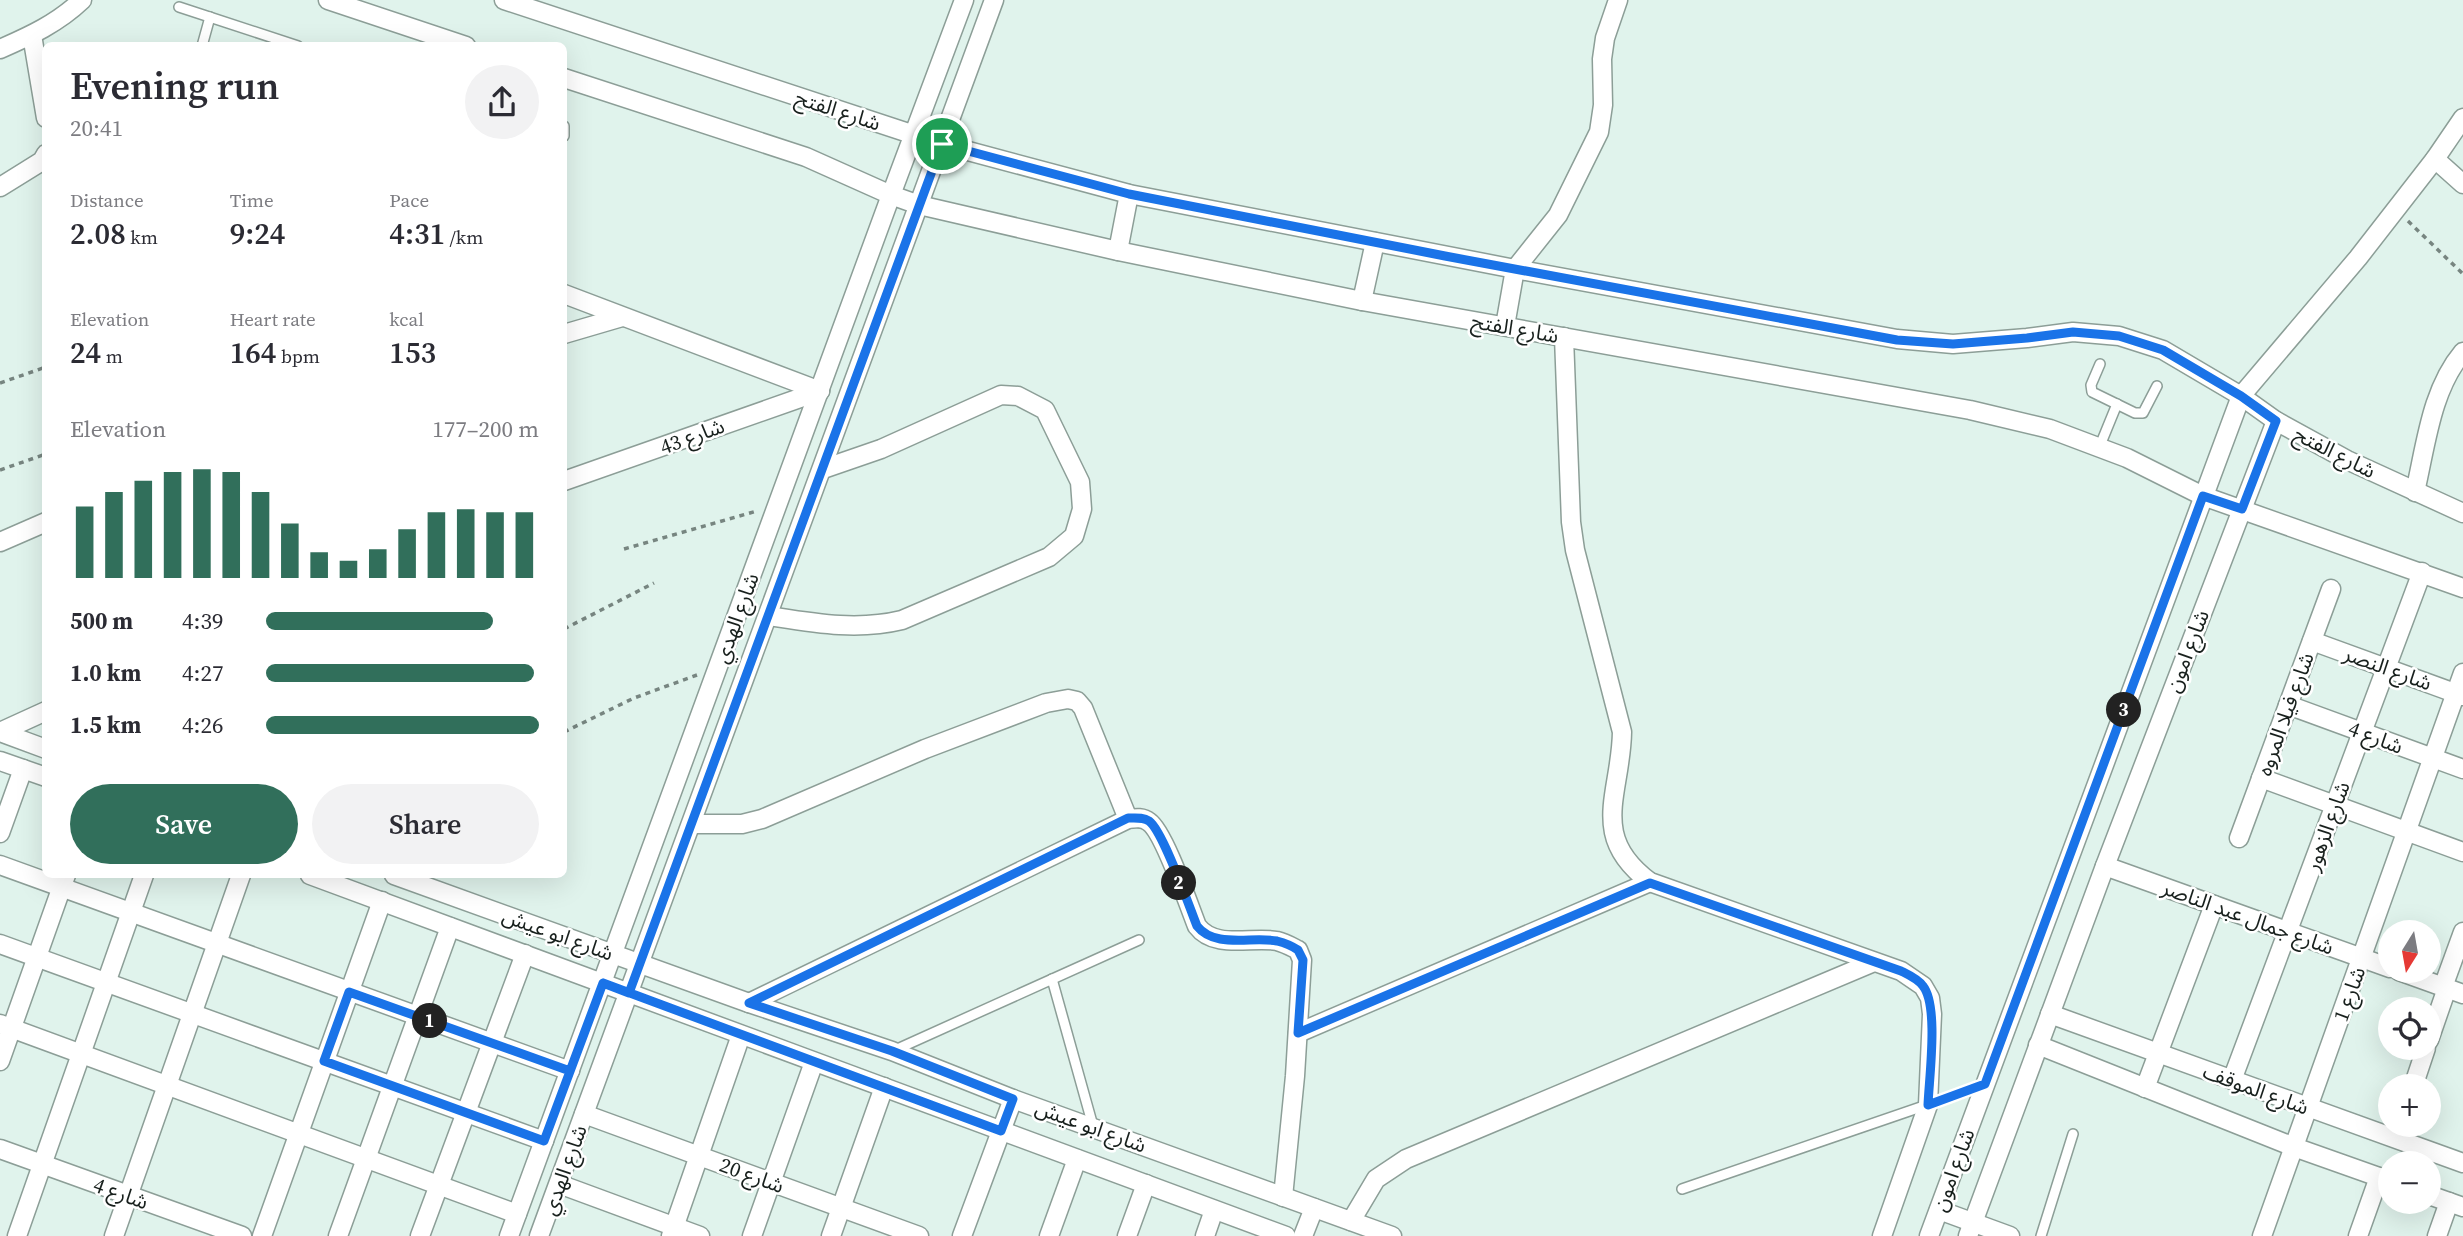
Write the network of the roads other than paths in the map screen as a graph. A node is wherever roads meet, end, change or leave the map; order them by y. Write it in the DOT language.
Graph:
graph roads {
  1 [pos="82,0"];
  2 [pos="328,0"];
  3 [pos="504,0"];
  4 [pos="964,0"];
  5 [pos="994,0"];
  6 [pos="1618,0"];
  7 [pos="179,7"];
  8 [pos="210,17"];
  9 [pos="32,35"];
  10 [pos="203,42"];
  11 [pos="286,42"];
  12 [pos="454,42"];
  13 [pos="0,49"];
  14 [pos="567,79"];
  15 [pos="42,94"];
  16 [pos="2463,118"];
  17 [pos="914,135"];
  18 [pos="942,144"];
  19 [pos="2435,159"];
  20 [pos="42,160"];
  21 [pos="2463,184"];
  22 [pos="0,187"];
  23 [pos="1129,194"];
  24 [pos="891,195"];
  25 [pos="919,205"];
  26 [pos="1375,242"];
  27 [pos="1118,251"];
  28 [pos="1515,269"];
  29 [pos="567,295"];
  30 [pos="1362,301"];
  31 [pos="622,317"];
  32 [pos="1505,327"];
  33 [pos="567,333"];
  34 [pos="1564,337"];
  35 [pos="2463,352"];
  36 [pos="2100,364"];
  37 [pos="2157,386"];
  38 [pos="820,391"];
  39 [pos="2241,396"];
  40 [pos="2116,404"];
  41 [pos="2276,421"];
  42 [pos="2099,448"];
  43 [pos="823,469"];
  44 [pos="567,480"];
  45 [pos="2415,492"];
  46 [pos="2203,496"];
  47 [pos="2242,509"];
  48 [pos="2463,513"];
  49 [pos="42,524"];
  50 [pos="0,542"];
  51 [pos="2422,572"];
  52 [pos="2463,588"];
  53 [pos="2331,589"];
  54 [pos="769,616"];
  55 [pos="2312,641"];
  56 [pos="2387,668"];
  57 [pos="2463,673"];
  58 [pos="2459,695"];
  59 [pos="2288,705"];
  60 [pos="42,712"];
  61 [pos="0,732"];
  62 [pos="2362,732"];
  63 [pos="42,748"];
  64 [pos="2433,758"];
  65 [pos="0,761"];
  66 [pos="23,769"];
  67 [pos="2463,769"];
  68 [pos="42,776"];
  69 [pos="2261,778"];
  70 [pos="2335,805"];
  71 [pos="1128,818"];
  72 [pos="692,824"];
  73 [pos="2407,832"];
  74 [pos="0,834"];
  75 [pos="2239,838"];
  76 [pos="2463,852"];
  77 [pos="0,865"];
  78 [pos="2105,866"];
  79 [pos="42,876"];
  80 [pos="143,878"];
  81 [pos="240,878"];
  82 [pos="318,878"];
  83 [pos="402,878"];
  84 [pos="64,881"];
  85 [pos="1650,883"];
  86 [pos="382,901"];
  87 [pos="2214,905"];
  88 [pos="131,912"];
  89 [pos="450,927"];
  90 [pos="2288,931"];
  91 [pos="2463,932"];
  92 [pos="1139,940"];
  93 [pos="217,943"];
  94 [pos="0,944"];
  95 [pos="524,954"];
  96 [pos="613,954"];
  97 [pos="37,957"];
  98 [pos="2361,958"];
  99 [pos="1874,962"];
  100 [pos="640,964"];
  101 [pos="2378,964"];
  102 [pos="1052,979"];
  103 [pos="106,982"];
  104 [pos="603,983"];
  105 [pos="2451,989"];
  106 [pos="349,992"];
  107 [pos="629,993"];
  108 [pos="749,1003"];
  109 [pos="2441,1012"];
  110 [pos="193,1013"];
  111 [pos="2050,1014"];
  112 [pos="418,1016"];
  113 [pos="6,1026"];
  114 [pos="1298,1033"];
  115 [pos="741,1035"];
  116 [pos="492,1043"];
  117 [pos="2038,1045"];
  118 [pos="892,1051"];
  119 [pos="2158,1053"];
  120 [pos="81,1054"];
  121 [pos="0,1061"];
  122 [pos="324,1061"];
  123 [pos="814,1062"];
  124 [pos="570,1071"];
  125 [pos="2232,1080"];
  126 [pos="1985,1084"];
  127 [pos="167,1085"];
  128 [pos="392,1086"];
  129 [pos="884,1087"];
  130 [pos="2145,1088"];
  131 [pos="1013,1099"];
  132 [pos="1928,1105"];
  133 [pos="2308,1107"];
  134 [pos="466,1112"];
  135 [pos="584,1114"];
  136 [pos="1093,1126"];
  137 [pos="2378,1127"];
  138 [pos="1001,1131"];
  139 [pos="2073,1133"];
  140 [pos="298,1134"];
  141 [pos="2407,1137"];
  142 [pos="544,1141"];
  143 [pos="2294,1147"];
  144 [pos="0,1150"];
  145 [pos="699,1156"];
  146 [pos="366,1159"];
  147 [pos="1077,1159"];
  148 [pos="2463,1163"];
  149 [pos="42,1164"];
  150 [pos="2378,1177"];
  151 [pos="771,1182"];
  152 [pos="559,1184"];
  153 [pos="1146,1184"];
  154 [pos="439,1185"];
  155 [pos="1682,1189"];
  156 [pos="2378,1194"];
  157 [pos="128,1195"];
  158 [pos="1283,1197"];
  159 [pos="2456,1205"];
  160 [pos="841,1208"];
  161 [pos="1314,1208"];
  162 [pos="1214,1210"];
  163 [pos="1939,1210"];
  164 [pos="517,1214"];
  165 [pos="1351,1221"];
  166 [pos="1970,1229"];
  167 [pos="673,1231"];
  168 [pos="17,1236"];
  169 [pos="114,1236"];
  170 [pos="242,1236"];
  171 [pos="262,1236"];
  172 [pos="338,1236"];
  173 [pos="420,1236"];
  174 [pos="509,1236"];
  175 [pos="539,1236"];
  176 [pos="700,1236"];
  177 [pos="752,1236"];
  178 [pos="831,1236"];
  179 [pos="919,1236"];
  180 [pos="962,1236"];
  181 [pos="1049,1236"];
  182 [pos="1127,1236"];
  183 [pos="1205,1236"];
  184 [pos="1286,1236"];
  185 [pos="1303,1236"];
  186 [pos="1392,1236"];
  187 [pos="1882,1236"];
  188 [pos="1929,1236"];
  189 [pos="2010,1236"];
  190 [pos="2041,1236"];
  191 [pos="2262,1236"];
  192 [pos="2358,1236"];
  193 [pos="2437,1236"];
  1 -- 9 [label="street"];
  2 -- 12 [label="street"];
  3 -- 17 [label="street, شارع الفتح"];
  4 -- 17 [label="street, شارع الهدي"];
  5 -- 18 [label="street, شارع الهدي"];
  6 -- 28 [label="street"];
  7 -- 8 [label="lane"];
  8 -- 10 [label="lane"];
  8 -- 11 [label="lane"];
  9 -- 13 [label="street"];
  9 -- 15 [label="street"];
  14 -- 24 [label="street, شارع الفتح"];
  16 -- 19 [label="street, شارع امون"];
  17 -- 18 [label="street, شارع الفتح"];
  17 -- 24 [label="street, شارع الهدي"];
  18 -- 23 [label="street, شارع الفتح"];
  18 -- 25 [label="street, شارع الهدي"];
  19 -- 21 [label="street"];
  19 -- 39 [label="street, شارع امون"];
  20 -- 22 [label="street"];
  23 -- 26 [label="street, شارع الفتح"];
  23 -- 27 [label="street"];
  24 -- 25 [label="street, شارع الفتح"];
  24 -- 38 [label="street, شارع الهدي"];
  25 -- 27 [label="street, شارع الفتح"];
  25 -- 43 [label="street, شارع الهدي"];
  26 -- 28 [label="street, شارع الفتح"];
  26 -- 30 [label="street"];
  27 -- 30 [label="street, شارع الفتح"];
  28 -- 32 [label="street"];
  28 -- 39 [label="street, شارع الفتح"];
  29 -- 31 [label="street"];
  30 -- 32 [label="street, شارع الفتح"];
  31 -- 33 [label="street"];
  31 -- 38 [label="street"];
  32 -- 34 [label="street, شارع الفتح"];
  34 -- 42 [label="street, شارع الفتح"];
  34 -- 85 [label="street"];
  35 -- 45 [label="street"];
  36 -- 40 [label="lane"];
  37 -- 40 [label="lane"];
  38 -- 44 [label="street, شارع 43"];
  38 -- 96 [label="street, شارع الهدي"];
  39 -- 41 [label="street, شارع الفتح"];
  39 -- 46 [label="street, شارع امون"];
  40 -- 42 [label="lane"];
  41 -- 45 [label="street, شارع الفتح"];
  41 -- 47 [label="street, شارع امون"];
  42 -- 46 [label="street, شارع الفتح"];
  43 -- 54 [label="street, شارع الهدي"];
  43 -- 54 [label="street"];
  45 -- 48 [label="street, شارع الفتح"];
  46 -- 47 [label="street, شارع الفتح"];
  46 -- 126 [label="street, شارع امون"];
  47 -- 51 [label="street, شارع الفتح"];
  47 -- 78 [label="street, شارع امون"];
  49 -- 50 [label="street"];
  51 -- 52 [label="street, شارع الفتح"];
  51 -- 56 [label="street, شارع الزهور"];
  53 -- 55 [label="street, شارع فيلا المروه"];
  54 -- 72 [label="street, شارع الهدي"];
  55 -- 56 [label="street, شارع النصر"];
  55 -- 59 [label="street, شارع فيلا المروه"];
  56 -- 58 [label="street, شارع النصر"];
  56 -- 62 [label="street, شارع الزهور"];
  57 -- 58 [label="street, شارع 1"];
  58 -- 64 [label="street, شارع 1"];
  59 -- 62 [label="street, شارع 4"];
  59 -- 69 [label="street, شارع فيلا المروه"];
  60 -- 61 [label="street"];
  61 -- 63 [label="street"];
  62 -- 64 [label="street, شارع 4"];
  62 -- 70 [label="street, شارع الزهور"];
  64 -- 67 [label="street, شارع 4"];
  64 -- 73 [label="street, شارع 1"];
  65 -- 66 [label="street"];
  66 -- 68 [label="street"];
  66 -- 74 [label="street"];
  69 -- 70 [label="street"];
  69 -- 75 [label="street, شارع فيلا المروه"];
  70 -- 73 [label="street"];
  70 -- 90 [label="street, شارع الزهور"];
  71 -- 72 [label="street"];
  71 -- 108 [label="street"];
  71 -- 114 [label="street"];
  72 -- 100 [label="street, شارع الهدي"];
  73 -- 76 [label="street"];
  73 -- 98 [label="street, شارع 1"];
  77 -- 79 [label="street"];
  78 -- 87 [label="street, شارع جمال عبد الناصر"];
  78 -- 111 [label="street, شارع امون"];
  80 -- 88 [label="street"];
  81 -- 93 [label="street"];
  82 -- 86 [label="street, شارع ابو عيش"];
  83 -- 96 [label="street, شارع ابو عيش"];
  84 -- 88 [label="street"];
  84 -- 97 [label="street"];
  85 -- 99 [label="street"];
  85 -- 114 [label="street"];
  86 -- 89 [label="street, شارع ابو عيش"];
  86 -- 106 [label="street"];
  87 -- 90 [label="street, شارع جمال عبد الناصر"];
  87 -- 119 [label="street"];
  88 -- 93 [label="street"];
  88 -- 103 [label="street"];
  89 -- 95 [label="street, شارع ابو عيش"];
  89 -- 112 [label="street"];
  90 -- 98 [label="street, شارع جمال عبد الناصر"];
  90 -- 125 [label="street, شارع الزهور"];
  91 -- 105 [label="street"];
  92 -- 102 [label="lane"];
  93 -- 106 [label="street"];
  93 -- 110 [label="street"];
  94 -- 97 [label="street"];
  95 -- 104 [label="street, شارع ابو عيش"];
  95 -- 116 [label="street"];
  96 -- 100 [label="street, شارع ابو عيش"];
  96 -- 104 [label="street, شارع الهدي"];
  97 -- 103 [label="street"];
  97 -- 113 [label="street"];
  98 -- 101 [label="street, شارع جمال عبد الناصر"];
  98 -- 133 [label="street, شارع 1"];
  99 -- 132 [label="street"];
  99 -- 165 [label="street"];
  100 -- 107 [label="street, شارع الهدي"];
  100 -- 108 [label="street, شارع ابو عيش"];
  102 -- 118 [label="lane"];
  102 -- 136 [label="lane"];
  103 -- 110 [label="street"];
  103 -- 120 [label="street"];
  104 -- 107 [label="street, شارع ابو عيش"];
  104 -- 124 [label="street, شارع الهدي"];
  105 -- 109 [label="street"];
  106 -- 112 [label="street"];
  106 -- 122 [label="street"];
  107 -- 115 [label="street, شارع ابو عيش"];
  107 -- 135 [label="street, شارع الهدي"];
  108 -- 118 [label="street, شارع ابو عيش"];
  110 -- 122 [label="street"];
  110 -- 127 [label="street"];
  111 -- 117 [label="street, شارع امون"];
  111 -- 119 [label="street, شارع الموقف"];
  112 -- 116 [label="street"];
  112 -- 128 [label="street"];
  113 -- 120 [label="street"];
  113 -- 121 [label="street"];
  114 -- 158 [label="street"];
  115 -- 123 [label="street, شارع ابو عيش"];
  115 -- 145 [label="street"];
  116 -- 124 [label="street"];
  116 -- 134 [label="street"];
  117 -- 130 [label="street, شارع الموقف"];
  117 -- 166 [label="street, شارع امون"];
  118 -- 131 [label="street, شارع ابو عيش"];
  119 -- 125 [label="street, شارع الموقف"];
  119 -- 130 [label="street"];
  120 -- 127 [label="street"];
  120 -- 149 [label="street"];
  122 -- 128 [label="street"];
  122 -- 140 [label="street"];
  123 -- 129 [label="street, شارع ابو عيش"];
  123 -- 151 [label="street"];
  124 -- 142 [label="street, شارع الهدي"];
  125 -- 133 [label="street, شارع الموقف"];
  126 -- 132 [label="lane"];
  126 -- 163 [label="street, شارع امون"];
  127 -- 140 [label="street"];
  127 -- 157 [label="street"];
  128 -- 134 [label="street"];
  128 -- 146 [label="street"];
  129 -- 138 [label="street, شارع ابو عيش"];
  129 -- 160 [label="street"];
  130 -- 143 [label="street, شارع الموقف"];
  131 -- 136 [label="street, شارع ابو عيش"];
  131 -- 138 [label="street"];
  132 -- 155 [label="lane"];
  132 -- 187 [label="street"];
  133 -- 137 [label="street, شارع الموقف"];
  133 -- 143 [label="street, شارع 1"];
  134 -- 142 [label="street"];
  134 -- 154 [label="street"];
  135 -- 145 [label="street, شارع 20"];
  135 -- 152 [label="street, شارع الهدي"];
  136 -- 158 [label="street, شارع ابو عيش"];
  138 -- 147 [label="street, شارع ابو عيش"];
  138 -- 180 [label="street"];
  139 -- 190 [label="lane"];
  140 -- 146 [label="street"];
  140 -- 171 [label="street"];
  141 -- 148 [label="street, شارع الموقف"];
  142 -- 164 [label="street, شارع الهدي"];
  143 -- 150 [label="street, شارع الموقف"];
  143 -- 191 [label="street, شارع 1"];
  144 -- 149 [label="street, شارع 4"];
  145 -- 151 [label="street, شارع 20"];
  145 -- 167 [label="street"];
  146 -- 154 [label="street"];
  146 -- 172 [label="street"];
  147 -- 153 [label="street, شارع ابو عيش"];
  147 -- 181 [label="street"];
  149 -- 157 [label="street, شارع 4"];
  149 -- 168 [label="street"];
  151 -- 160 [label="street, شارع 20"];
  151 -- 177 [label="street"];
  152 -- 167 [label="street"];
  152 -- 175 [label="street, شارع الهدي"];
  153 -- 162 [label="street, شارع ابو عيش"];
  153 -- 182 [label="street"];
  154 -- 164 [label="street"];
  154 -- 173 [label="street"];
  156 -- 192 [label="street"];
  157 -- 169 [label="street"];
  157 -- 170 [label="street, شارع 4"];
  158 -- 161 [label="street, شارع ابو عيش"];
  159 -- 193 [label="street"];
  160 -- 178 [label="street"];
  160 -- 179 [label="street, شارع 20"];
  161 -- 165 [label="street, شارع ابو عيش"];
  161 -- 185 [label="street"];
  162 -- 183 [label="street"];
  162 -- 184 [label="street, شارع ابو عيش"];
  163 -- 166 [label="street"];
  163 -- 188 [label="street, شارع امون"];
  164 -- 174 [label="street, شارع الهدي"];
  165 -- 186 [label="street, شارع ابو عيش"];
  166 -- 189 [label="street"];
  167 -- 176 [label="street"];
}
